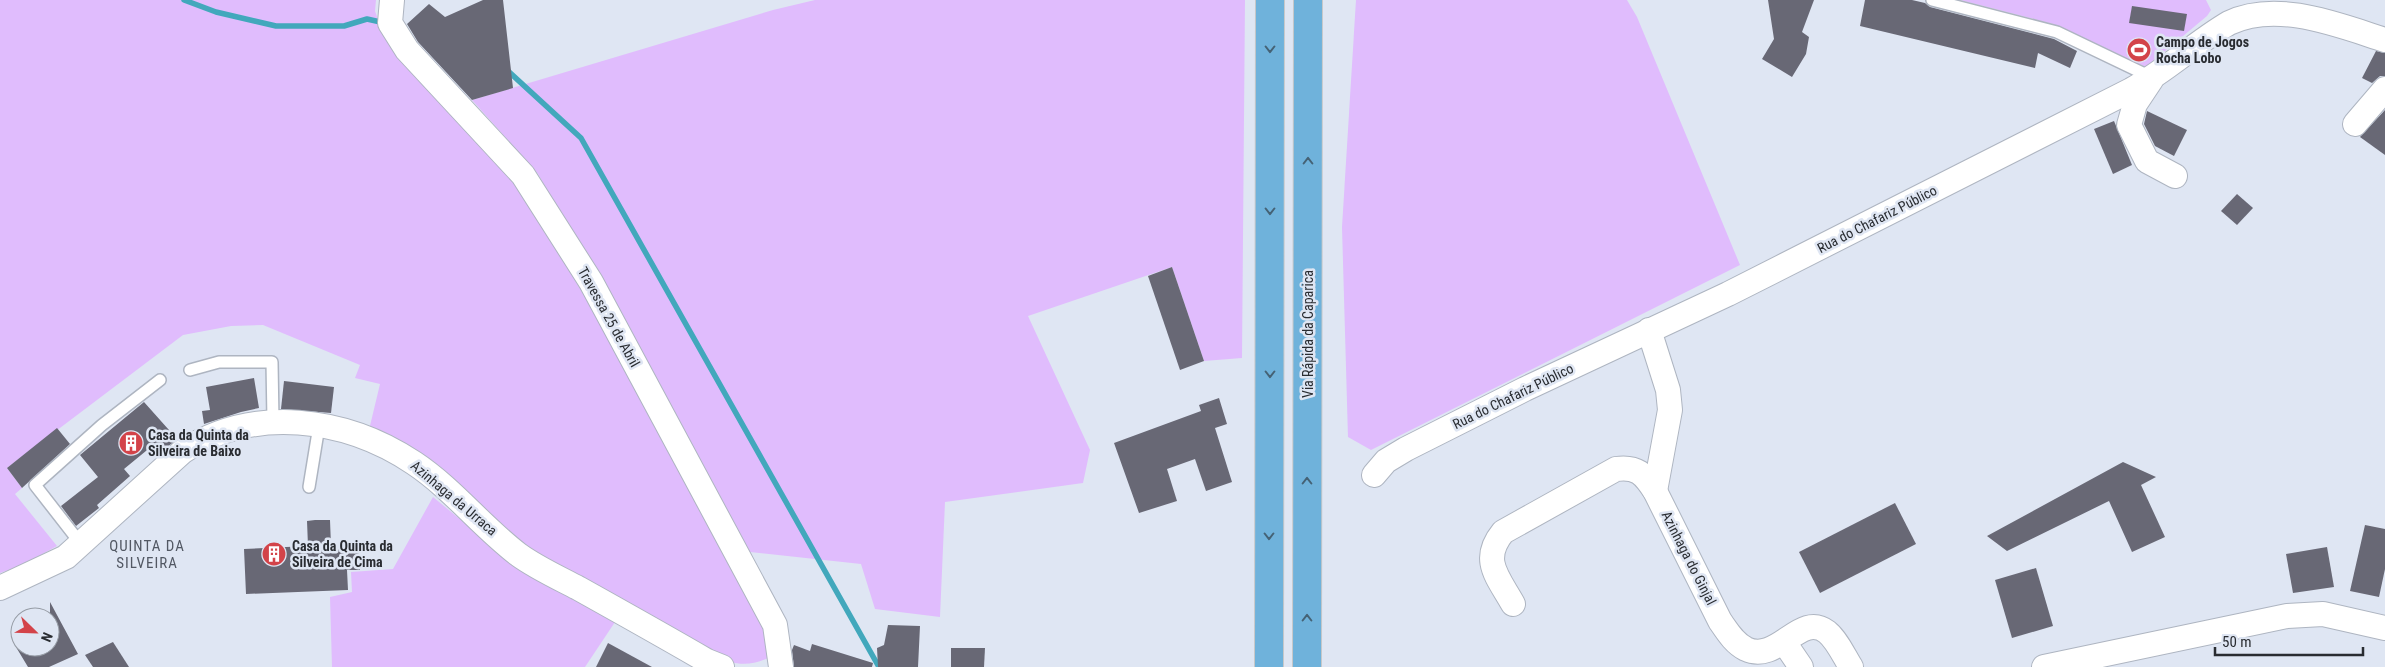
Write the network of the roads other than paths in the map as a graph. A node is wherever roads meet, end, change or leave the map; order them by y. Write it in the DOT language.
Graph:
graph roads {
  1 [pos="392,0"];
  2 [pos="1270,0"];
  3 [pos="1308,0"];
  4 [pos="1932,0"];
  5 [pos="2385,40"];
  6 [pos="2152,78"];
  7 [pos="2385,89"];
  8 [pos="2355,124"];
  9 [pos="2175,176"];
  10 [pos="1649,330"];
  11 [pos="190,370"];
  12 [pos="160,380"];
  13 [pos="273,422"];
  14 [pos="319,426"];
  15 [pos="1374,475"];
  16 [pos="308,487"];
  17 [pos="1655,491"];
  18 [pos="81,544"];
  19 [pos="0,588"];
  20 [pos="1513,604"];
  21 [pos="2385,628"];
  22 [pos="1784,642"];
  23 [pos="722,667"];
  24 [pos="781,667"];
  25 [pos="1269,667"];
  26 [pos="1307,667"];
  27 [pos="1801,667"];
  28 [pos="1851,667"];
  29 [pos="2044,667"];
  1 -- 24 [label="street, Travessa 25 de Abril"];
  2 -- 25 [label="highway, one-way"];
  26 -- 3 [label="highway, Via Rápida da Caparica, one-way"];
  4 -- 6 [label="lane"];
  5 -- 6 [label="street, Rua do Chafariz Público"];
  6 -- 9 [label="street"];
  6 -- 10 [label="street, Rua do Chafariz Público"];
  7 -- 8 [label="street"];
  10 -- 15 [label="street, Rua do Chafariz Público"];
  10 -- 17 [label="street"];
  11 -- 13 [label="lane"];
  12 -- 18 [label="lane"];
  13 -- 14 [label="street, Azinhaga da Urraca"];
  13 -- 18 [label="street, Azinhaga da Urraca"];
  14 -- 16 [label="lane"];
  14 -- 23 [label="street, Azinhaga da Urraca"];
  17 -- 20 [label="street, Azinhaga do Ginjal"];
  17 -- 22 [label="street, Azinhaga do Ginjal"];
  18 -- 19 [label="street, Azinhaga da Urraca"];
  21 -- 29 [label="street"];
  22 -- 27 [label="street"];
  22 -- 28 [label="street, Azinhaga do Ginjal"];
}
